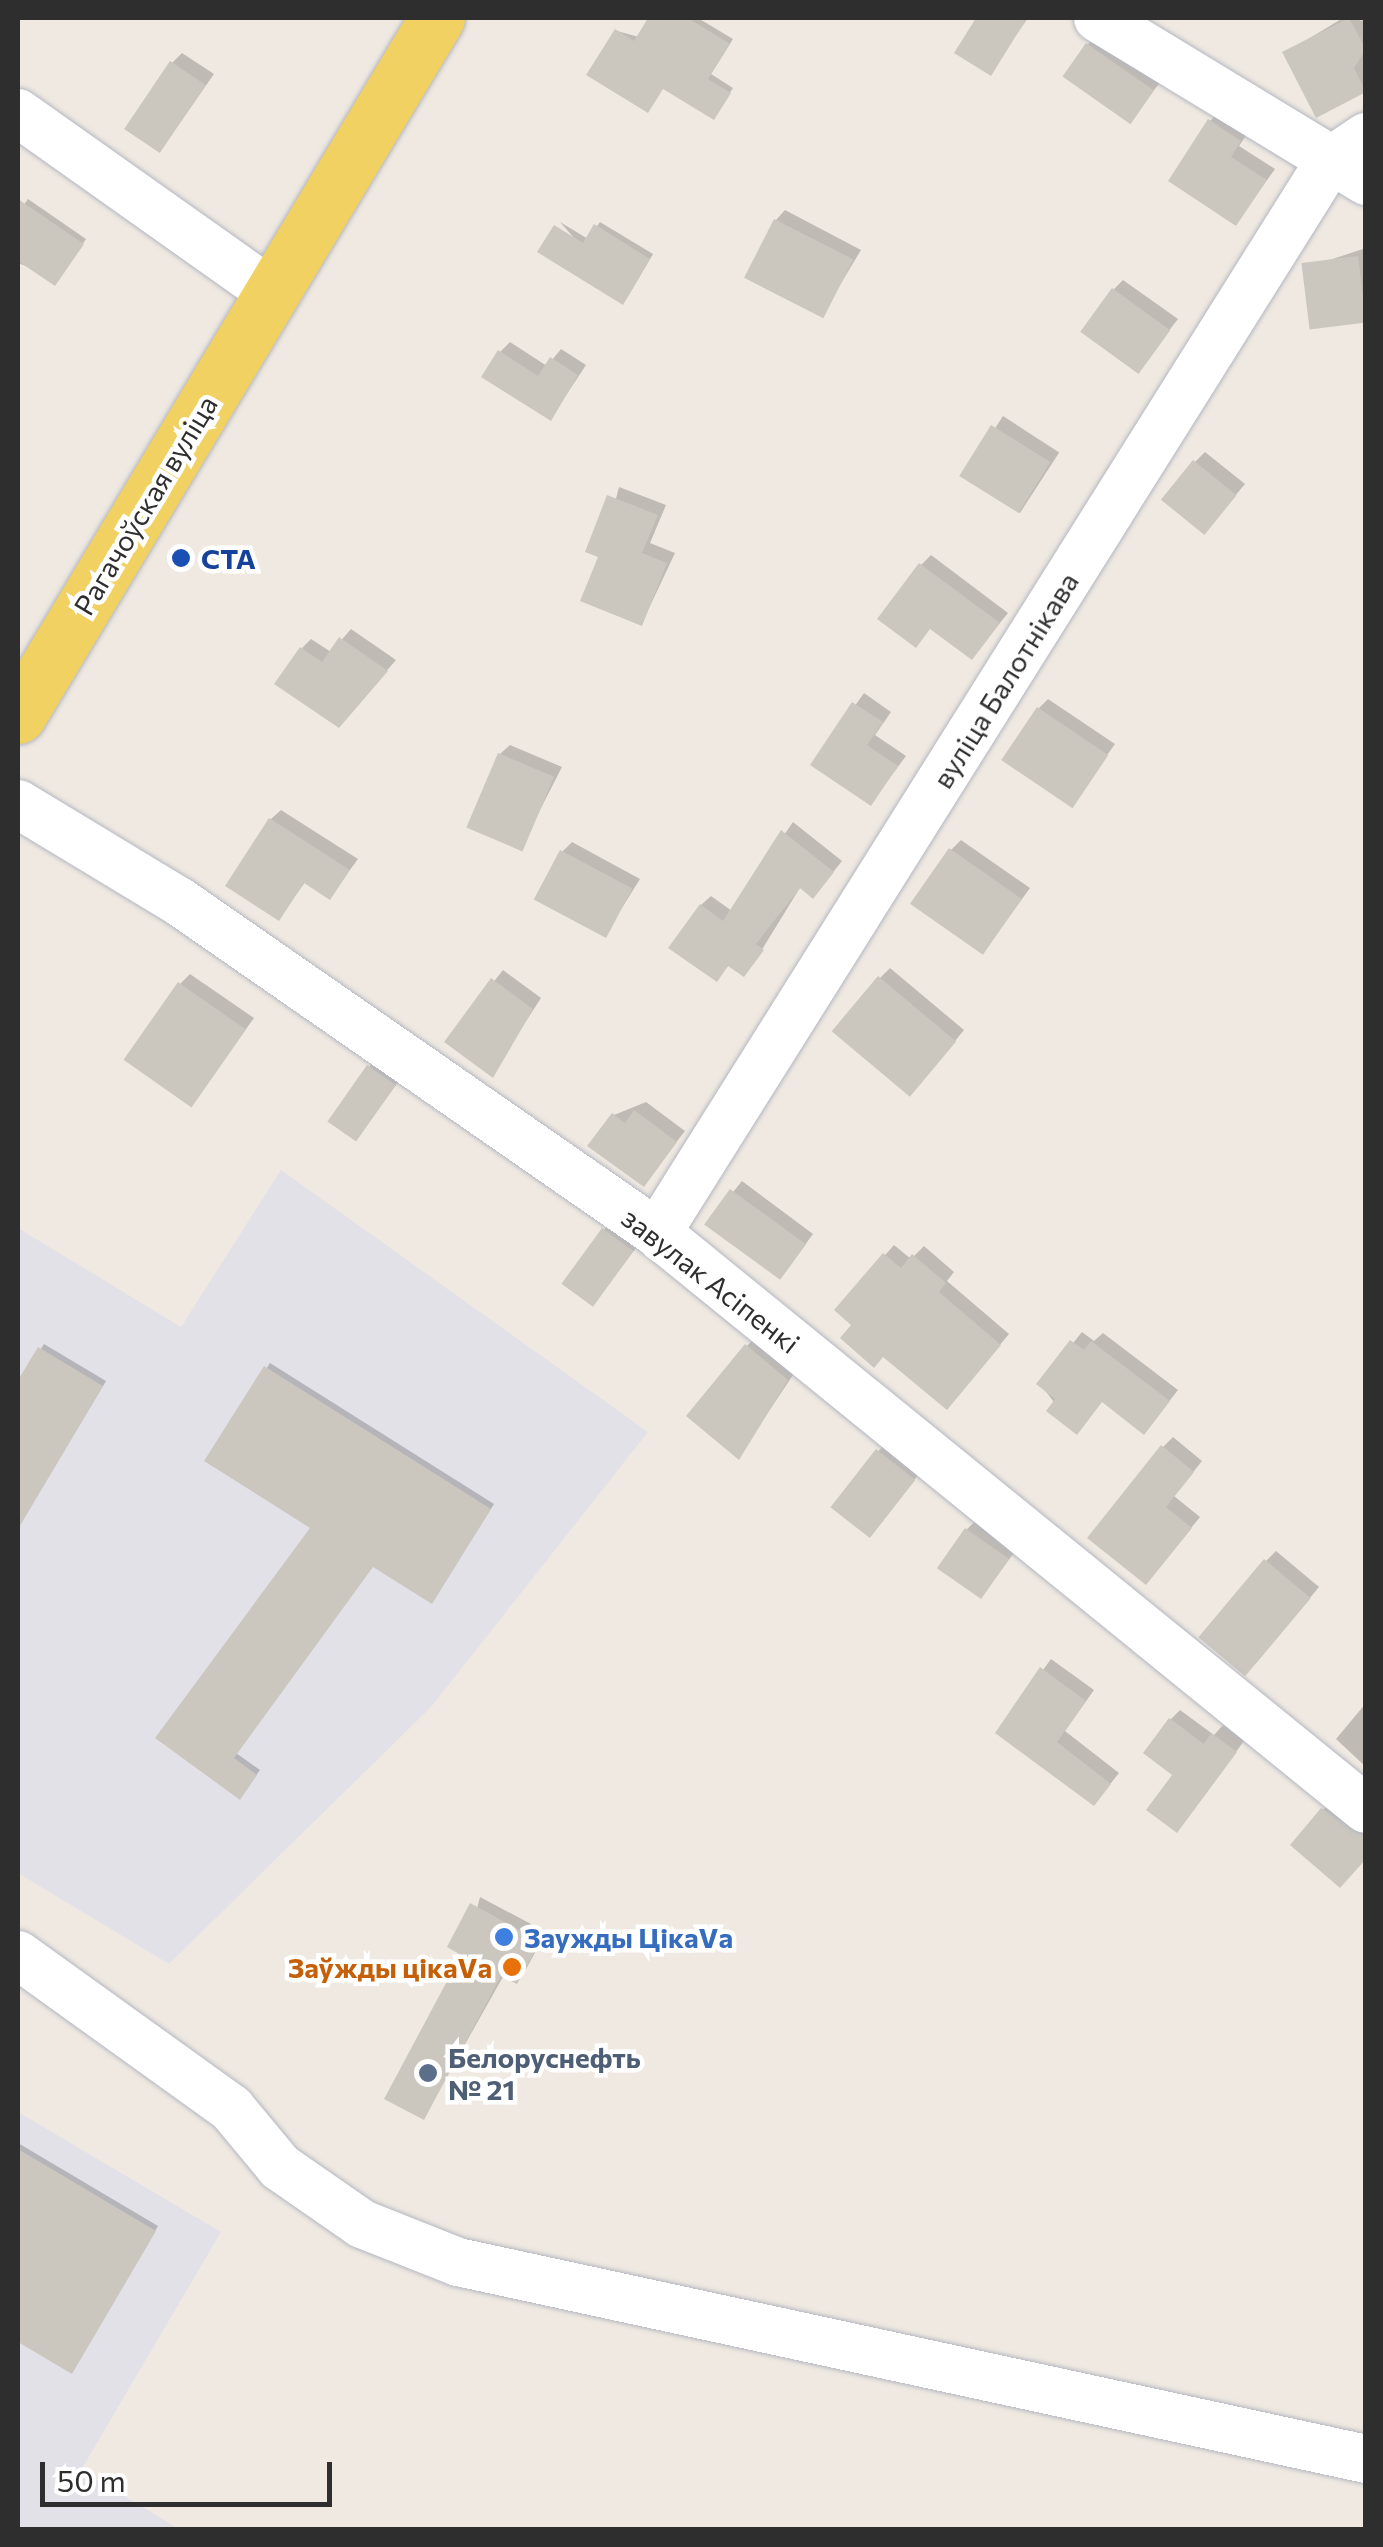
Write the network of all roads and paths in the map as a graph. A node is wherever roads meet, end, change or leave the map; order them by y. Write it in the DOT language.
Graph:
graph roads {
  1 [pos="437,18"];
  2 [pos="1098,18"];
  3 [pos="18,113"];
  4 [pos="1353,160"];
  5 [pos="272,293"];
  6 [pos="18,716"];
  7 [pos="18,804"];
  8 [pos="657,1233"];
  9 [pos="1366,1808"];
  10 [pos="18,1954"];
  11 [pos="1366,2459"];
  1 -- 5 [label="main road, Рагачоўская вуліца"];
  2 -- 4 [label="street"];
  3 -- 5 [label="street"];
  4 -- 8 [label="street, вуліца Балотнікава"];
  5 -- 6 [label="main road, Рагачоўская вуліца"];
  7 -- 8 [label="street, завулак Асіпенкі"];
  8 -- 9 [label="street, завулак Асіпенкі"];
  10 -- 11 [label="street"];
}
